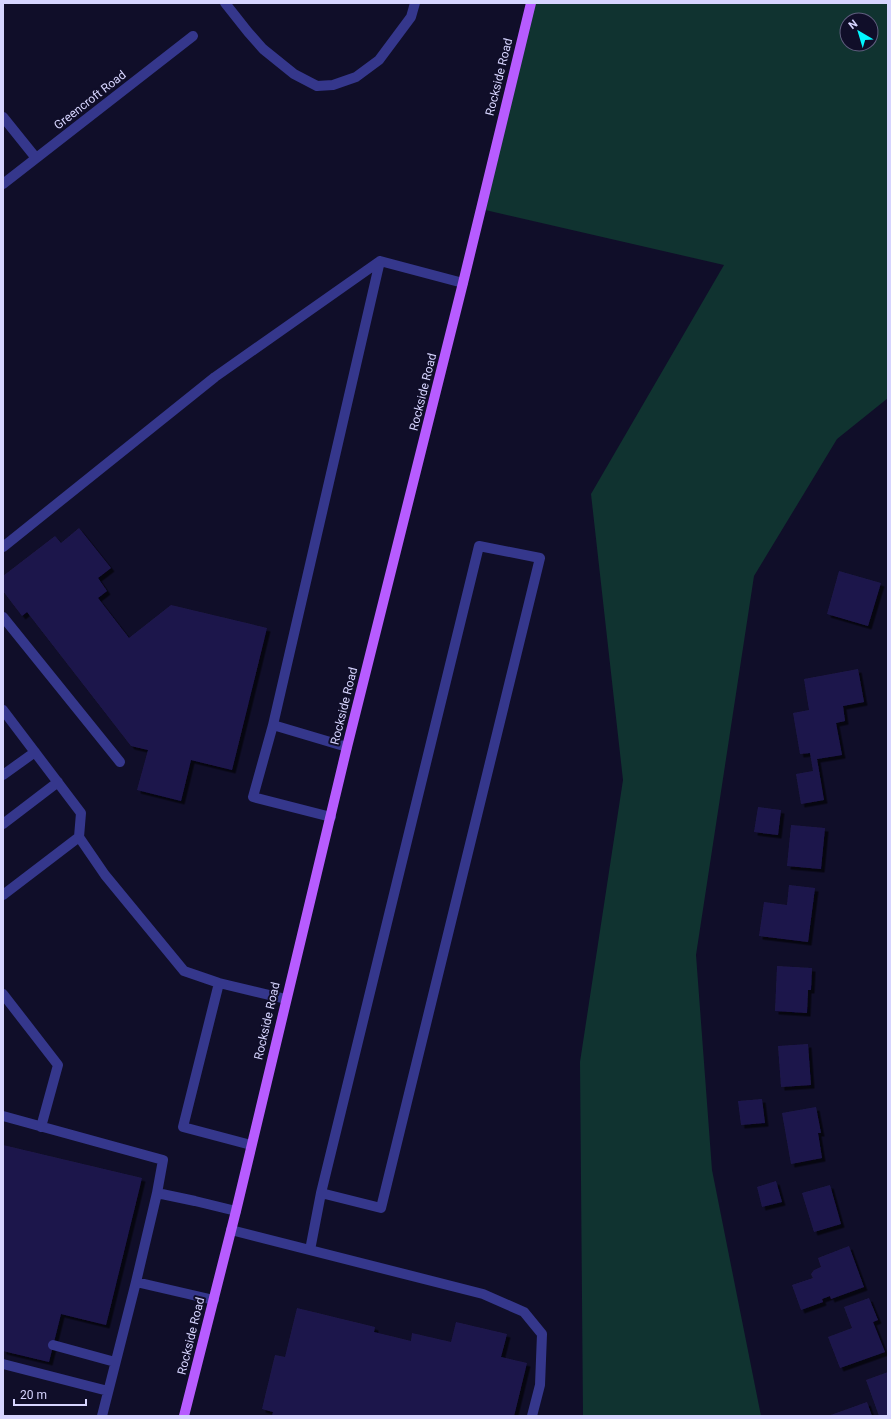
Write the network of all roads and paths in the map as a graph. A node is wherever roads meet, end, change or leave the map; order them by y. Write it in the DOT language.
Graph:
graph roads {
  1 [pos="225,3"];
  2 [pos="415,3"];
  3 [pos="531,3"];
  4 [pos="193,36"];
  5 [pos="3,117"];
  6 [pos="36,158"];
  7 [pos="3,184"];
  8 [pos="380,261"];
  9 [pos="463,283"];
  10 [pos="3,547"];
  11 [pos="3,617"];
  12 [pos="3,710"];
  13 [pos="273,725"];
  14 [pos="347,747"];
  15 [pos="35,752"];
  16 [pos="120,762"];
  17 [pos="3,775"];
  18 [pos="58,782"];
  19 [pos="331,817"];
  20 [pos="3,824"];
  21 [pos="79,837"];
  22 [pos="3,896"];
  23 [pos="219,983"];
  24 [pos="286,999"];
  25 [pos="4,1000"];
  26 [pos="3,1116"];
  27 [pos="41,1127"];
  28 [pos="251,1145"];
  29 [pos="157,1193"];
  30 [pos="321,1193"];
  31 [pos="236,1211"];
  32 [pos="231,1230"];
  33 [pos="310,1250"];
  34 [pos="136,1282"];
  35 [pos="214,1300"];
  36 [pos="53,1345"];
  37 [pos="116,1362"];
  38 [pos="3,1364"];
  39 [pos="108,1391"];
  40 [pos="102,1416"];
  41 [pos="184,1416"];
  42 [pos="532,1416"];
  1 -- 2 [label="street"];
  3 -- 9 [label="main road, Rockside Road"];
  4 -- 6 [label="street, Greencroft Road"];
  5 -- 6 [label="street"];
  6 -- 7 [label="street, Greencroft Road"];
  8 -- 9 [label="street"];
  8 -- 10 [label="street"];
  8 -- 13 [label="street"];
  9 -- 14 [label="main road, Rockside Road"];
  11 -- 16 [label="street"];
  12 -- 15 [label="street"];
  13 -- 14 [label="street"];
  13 -- 19 [label="street"];
  14 -- 19 [label="main road, Rockside Road"];
  15 -- 17 [label="street"];
  15 -- 18 [label="street"];
  18 -- 20 [label="street"];
  18 -- 21 [label="street"];
  19 -- 24 [label="main road, Rockside Road"];
  21 -- 22 [label="street"];
  21 -- 23 [label="street"];
  23 -- 24 [label="street"];
  23 -- 28 [label="street"];
  24 -- 28 [label="main road, Rockside Road"];
  25 -- 27 [label="street"];
  26 -- 27 [label="street"];
  27 -- 29 [label="street"];
  28 -- 31 [label="main road, Rockside Road"];
  29 -- 31 [label="street"];
  29 -- 34 [label="street"];
  30 -- 30 [label="street"];
  30 -- 33 [label="street"];
  31 -- 32 [label="main road, Rockside Road"];
  32 -- 33 [label="street"];
  32 -- 35 [label="main road, Rockside Road"];
  33 -- 42 [label="street"];
  34 -- 35 [label="street"];
  34 -- 37 [label="street"];
  35 -- 41 [label="main road, Rockside Road"];
  36 -- 37 [label="street"];
  37 -- 39 [label="street"];
  38 -- 39 [label="street"];
  39 -- 40 [label="street"];
}
